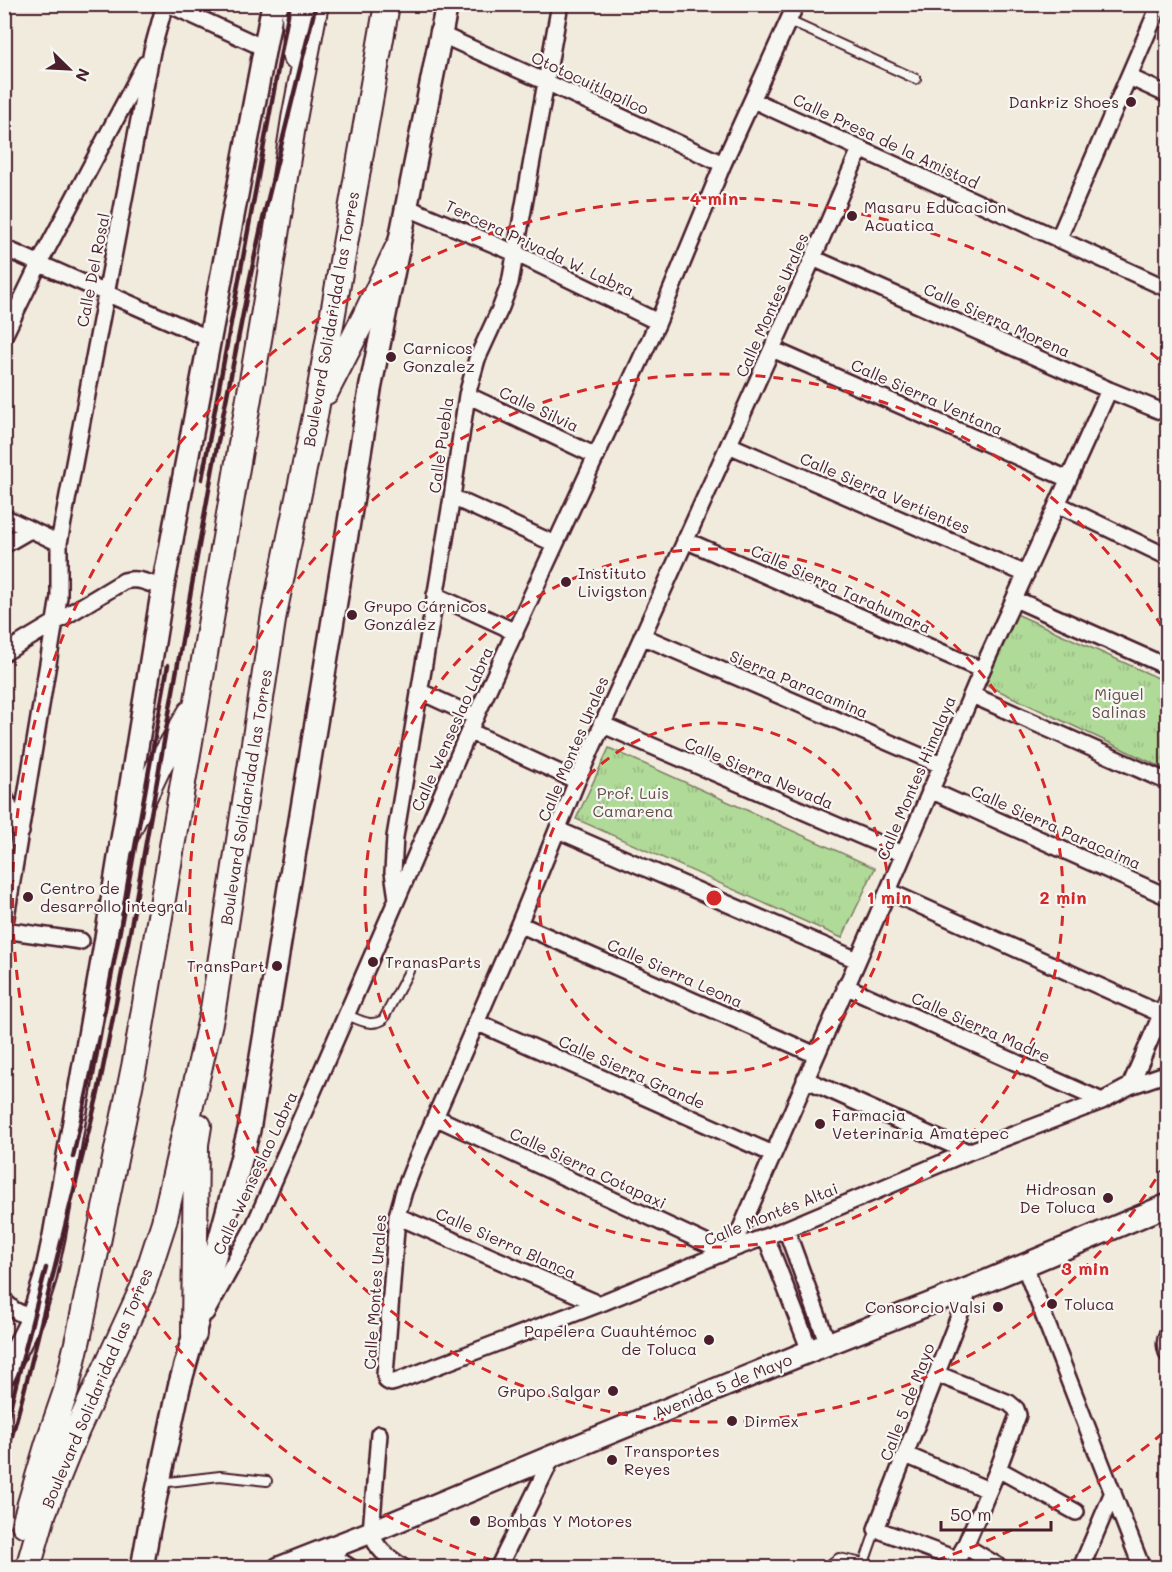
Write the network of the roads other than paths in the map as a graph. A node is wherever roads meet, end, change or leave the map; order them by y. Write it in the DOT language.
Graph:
graph roads {
  1 [pos="166,4"];
  2 [pos="273,4"];
  3 [pos="294,4"];
  4 [pos="316,4"];
  5 [pos="387,4"];
  6 [pos="447,4"];
  7 [pos="560,4"];
  8 [pos="796,4"];
  9 [pos="1160,4"];
  10 [pos="789,21"];
  11 [pos="442,35"];
  12 [pos="264,48"];
  13 [pos="152,51"];
  14 [pos="1129,76"];
  15 [pos="916,79"];
  16 [pos="546,82"];
  17 [pos="1167,94"];
  18 [pos="753,100"];
  19 [pos="294,119"];
  20 [pos="860,149"];
  21 [pos="723,164"];
  22 [pos="406,207"];
  23 [pos="1058,240"];
  24 [pos="398,247"];
  25 [pos="4,248"];
  26 [pos="515,254"];
  27 [pos="813,258"];
  28 [pos="39,264"];
  29 [pos="1167,289"];
  30 [pos="107,292"];
  31 [pos="658,322"];
  32 [pos="4,336"];
  33 [pos="210,339"];
  34 [pos="772,349"];
  35 [pos="1109,390"];
  36 [pos="467,395"];
  37 [pos="1167,414"];
  38 [pos="315,416"];
  39 [pos="729,445"];
  40 [pos="596,456"];
  41 [pos="1068,479"];
  42 [pos="452,497"];
  43 [pos="1057,504"];
  44 [pos="4,517"];
  45 [pos="30,530"];
  46 [pos="685,540"];
  47 [pos="58,543"];
  48 [pos="555,544"];
  49 [pos="4,545"];
  50 [pos="1167,557"];
  51 [pos="1026,574"];
  52 [pos="163,587"];
  53 [pos="435,595"];
  54 [pos="1015,599"];
  55 [pos="55,624"];
  56 [pos="515,634"];
  57 [pos="642,636"];
  58 [pos="4,653"];
  59 [pos="1167,667"];
  60 [pos="982,670"];
  61 [pos="419,691"];
  62 [pos="972,695"];
  63 [pos="198,701"];
  64 [pos="476,717"];
  65 [pos="601,724"];
  66 [pos="469,731"];
  67 [pos="941,765"];
  68 [pos="577,781"];
  69 [pos="1167,782"];
  70 [pos="930,790"];
  71 [pos="4,796"];
  72 [pos="558,830"];
  73 [pos="21,832"];
  74 [pos="122,844"];
  75 [pos="903,854"];
  76 [pos="888,891"];
  77 [pos="1167,897"];
  78 [pos="397,899"];
  79 [pos="519,924"];
  80 [pos="4,930"];
  81 [pos="81,941"];
  82 [pos="857,960"];
  83 [pos="409,971"];
  84 [pos="845,986"];
  85 [pos="1167,999"];
  86 [pos="213,1009"];
  87 [pos="1161,1014"];
  88 [pos="347,1015"];
  89 [pos="476,1022"];
  90 [pos="816,1055"];
  91 [pos="1167,1073"];
  92 [pos="805,1079"];
  93 [pos="1131,1086"];
  94 [pos="1102,1101"];
  95 [pos="435,1117"];
  96 [pos="968,1152"];
  97 [pos="773,1154"];
  98 [pos="1167,1205"];
  99 [pos="398,1216"];
  100 [pos="786,1229"];
  101 [pos="766,1237"];
  102 [pos="728,1251"];
  103 [pos="1024,1265"];
  104 [pos="970,1288"];
  105 [pos="4,1301"];
  106 [pos="599,1304"];
  107 [pos="32,1319"];
  108 [pos="1167,1333"];
  109 [pos="194,1334"];
  110 [pos="819,1348"];
  111 [pos="1167,1355"];
  112 [pos="938,1374"];
  113 [pos="4,1375"];
  114 [pos="387,1381"];
  115 [pos="379,1434"];
  116 [pos="906,1455"];
  117 [pos="553,1456"];
  118 [pos="998,1469"];
  119 [pos="267,1481"];
  120 [pos="158,1483"];
  121 [pos="988,1490"];
  122 [pos="1113,1492"];
  123 [pos="1076,1512"];
  124 [pos="149,1528"];
  125 [pos="876,1529"];
  126 [pos="371,1532"];
  127 [pos="965,1546"];
  128 [pos="323,1550"];
  129 [pos="863,1565"];
  130 [pos="13,1568"];
  131 [pos="28,1568"];
  132 [pos="142,1568"];
  133 [pos="156,1568"];
  134 [pos="279,1568"];
  135 [pos="351,1568"];
  136 [pos="404,1568"];
  137 [pos="498,1568"];
  138 [pos="825,1568"];
  139 [pos="1001,1568"];
  140 [pos="1081,1568"];
  141 [pos="1142,1568"];
  1 -- 12 [label="street"];
  1 -- 13 [label="street, Calle Del Rosal"];
  2 -- 12 [label="main road"];
  3 -- 19 [label="highway"];
  4 -- 19 [label="highway, Boulevard Solidaridad las Torres"];
  5 -- 38 [label="highway, Boulevard Solidaridad las Torres"];
  6 -- 11 [label="main road"];
  7 -- 16 [label="street, Calle Puebla"];
  8 -- 10 [label="street, Calle Wenseslao Labra"];
  9 -- 14 [label="street"];
  10 -- 15 [label="lane"];
  10 -- 18 [label="street, Calle Wenseslao Labra"];
  11 -- 16 [label="street, Ototocuitlapilco"];
  11 -- 22 [label="main road"];
  12 -- 33 [label="main road"];
  13 -- 28 [label="street"];
  13 -- 30 [label="street, Calle Del Rosal"];
  14 -- 17 [label="street"];
  14 -- 23 [label="street"];
  16 -- 21 [label="street, Ototocuitlapilco"];
  16 -- 26 [label="street, Calle Puebla"];
  18 -- 20 [label="street, Calle Presa de la Amistad"];
  18 -- 21 [label="street, Calle Wenseslao Labra"];
  19 -- 63 [label="highway, Boulevard Solidaridad las Torres"];
  20 -- 23 [label="street, Calle Presa de la Amistad"];
  20 -- 27 [label="street, Calle Montes Urales"];
  21 -- 31 [label="street, Calle Wenseslao Labra"];
  22 -- 24 [label="main road"];
  22 -- 26 [label="street, Tercera Privada W. Labra"];
  23 -- 29 [label="street, Calle Presa de la Amistad"];
  24 -- 38 [label="highway"];
  24 -- 109 [label="main road"];
  25 -- 28 [label="street"];
  26 -- 31 [label="street, Tercera Privada W. Labra"];
  26 -- 36 [label="street, Calle Puebla"];
  27 -- 34 [label="street, Calle Montes Urales"];
  27 -- 35 [label="street, Calle Sierra Morena"];
  28 -- 30 [label="street"];
  28 -- 32 [label="street"];
  30 -- 33 [label="street"];
  30 -- 47 [label="street, Calle Del Rosal"];
  31 -- 40 [label="street, Calle Wenseslao Labra"];
  33 -- 52 [label="main road"];
  34 -- 39 [label="street, Calle Montes Urales"];
  34 -- 41 [label="street, Calle Sierra Ventana"];
  35 -- 37 [label="street, Calle Sierra Morena"];
  35 -- 41 [label="street, Calle Montes Himalaya"];
  36 -- 40 [label="street, Calle Silvia"];
  36 -- 42 [label="street, Calle Puebla"];
  38 -- 86 [label="highway, Boulevard Solidaridad las Torres"];
  39 -- 46 [label="street, Calle Montes Urales"];
  39 -- 51 [label="street, Calle Sierra Vertientes"];
  40 -- 48 [label="street, Calle Wenseslao Labra"];
  41 -- 43 [label="street, Calle Montes Himalaya"];
  42 -- 48 [label="street"];
  42 -- 53 [label="street, Calle Puebla"];
  43 -- 50 [label="street"];
  43 -- 51 [label="street, Calle Montes Himalaya"];
  44 -- 45 [label="street"];
  45 -- 47 [label="street"];
  45 -- 49 [label="street"];
  46 -- 57 [label="street, Calle Montes Urales"];
  46 -- 60 [label="street, Calle Sierra Tarahumara"];
  47 -- 55 [label="street, Calle Del Rosal"];
  48 -- 56 [label="street, Calle Wenseslao Labra"];
  51 -- 54 [label="street, Calle Montes Himalaya"];
  52 -- 55 [label="street"];
  52 -- 74 [label="main road"];
  53 -- 56 [label="street"];
  53 -- 61 [label="street, Calle Puebla"];
  54 -- 59 [label="street"];
  54 -- 60 [label="street, Calle Montes Himalaya"];
  55 -- 58 [label="street"];
  55 -- 73 [label="street, Calle Del Rosal"];
  56 -- 64 [label="street, Calle Wenseslao Labra"];
  57 -- 65 [label="street, Calle Montes Urales"];
  57 -- 67 [label="street, Sierra Paracamina"];
  60 -- 62 [label="street, Calle Montes Himalaya"];
  61 -- 64 [label="street"];
  61 -- 78 [label="street, Calle Puebla"];
  62 -- 67 [label="street, Calle Montes Himalaya"];
  62 -- 69 [label="street"];
  63 -- 74 [label="highway"];
  63 -- 130 [label="highway, Boulevard Solidaridad las Torres"];
  64 -- 66 [label="street, Calle Wenseslao Labra"];
  65 -- 68 [label="street, Calle Montes Urales"];
  65 -- 75 [label="street, Calle Sierra Nevada"];
  66 -- 68 [label="street"];
  66 -- 78 [label="street, Calle Wenseslao Labra"];
  67 -- 70 [label="street, Calle Montes Himalaya"];
  68 -- 72 [label="street, Calle Montes Urales"];
  70 -- 75 [label="street, Calle Montes Himalaya"];
  70 -- 77 [label="street, Calle Sierra Paracaima"];
  71 -- 73 [label="street"];
  72 -- 79 [label="street, Calle Montes Urales"];
  72 -- 82 [label="street"];
  73 -- 80 [label="street, Calle Del Rosal"];
  74 -- 107 [label="main road"];
  75 -- 76 [label="street, Calle Montes Himalaya"];
  76 -- 82 [label="street, Calle Montes Himalaya"];
  76 -- 87 [label="street"];
  78 -- 88 [label="street, Calle Wenseslao Labra"];
  79 -- 89 [label="street, Calle Montes Urales"];
  79 -- 90 [label="street, Calle Sierra Leona"];
  80 -- 81 [label="street"];
  82 -- 84 [label="street, Calle Montes Himalaya"];
  83 -- 88 [label="lane"];
  84 -- 90 [label="street, Calle Montes Himalaya"];
  84 -- 94 [label="street, Calle Sierra Madre"];
  85 -- 87 [label="street"];
  86 -- 109 [label="highway"];
  86 -- 131 [label="highway, Boulevard Solidaridad las Torres"];
  87 -- 93 [label="street"];
  88 -- 109 [label="street, Calle Wenseslao Labra"];
  89 -- 95 [label="street, Calle Montes Urales"];
  89 -- 97 [label="street, Calle Sierra Grande"];
  90 -- 92 [label="street, Calle Montes Himalaya"];
  91 -- 93 [label="street, Calle Montés Altai"];
  92 -- 96 [label="street"];
  92 -- 97 [label="street, Calle Montes Himalaya"];
  93 -- 94 [label="street, Calle Montés Altai"];
  94 -- 96 [label="street, Calle Montés Altai"];
  95 -- 99 [label="street, Calle Montes Urales"];
  95 -- 102 [label="street, Calle Sierra Cotapaxi"];
  96 -- 100 [label="street, Calle Montés Altai"];
  97 -- 102 [label="street, Calle Montes Himalaya"];
  98 -- 103 [label="main road, Avenida 5 de Mayo"];
  99 -- 106 [label="street, Calle Sierra Blanca"];
  99 -- 114 [label="street, Calle Montes Urales"];
  100 -- 101 [label="street, Calle Montés Altai"];
  100 -- 110 [label="street"];
  101 -- 102 [label="street, Calle Montés Altai"];
  101 -- 110 [label="street"];
  102 -- 106 [label="street, Calle Montés Altai"];
  103 -- 104 [label="main road, Avenida 5 de Mayo"];
  103 -- 122 [label="street"];
  104 -- 110 [label="main road, Avenida 5 de Mayo"];
  104 -- 112 [label="street, Calle 5 de Mayo"];
  105 -- 107 [label="street"];
  106 -- 114 [label="street, Calle Montés Altai"];
  107 -- 113 [label="main road"];
  108 -- 111 [label="street"];
  109 -- 120 [label="main road"];
  110 -- 117 [label="main road, Avenida 5 de Mayo"];
  112 -- 116 [label="street, Calle 5 de Mayo"];
  112 -- 118 [label="street"];
  115 -- 126 [label="street"];
  116 -- 121 [label="street"];
  116 -- 125 [label="street, Calle 5 de Mayo"];
  117 -- 126 [label="main road, Avenida 5 de Mayo"];
  117 -- 137 [label="street"];
  118 -- 121 [label="street"];
  118 -- 123 [label="street"];
  119 -- 120 [label="lane"];
  120 -- 124 [label="main road"];
  121 -- 127 [label="street"];
  122 -- 140 [label="street"];
  122 -- 141 [label="street"];
  124 -- 132 [label="main road"];
  124 -- 133 [label="main road"];
  125 -- 127 [label="street"];
  125 -- 129 [label="lane"];
  126 -- 128 [label="main road, Avenida 5 de Mayo"];
  126 -- 136 [label="street"];
  127 -- 139 [label="street"];
  128 -- 134 [label="main road, Avenida 5 de Mayo"];
  128 -- 135 [label="street"];
  129 -- 138 [label="lane"];
}
